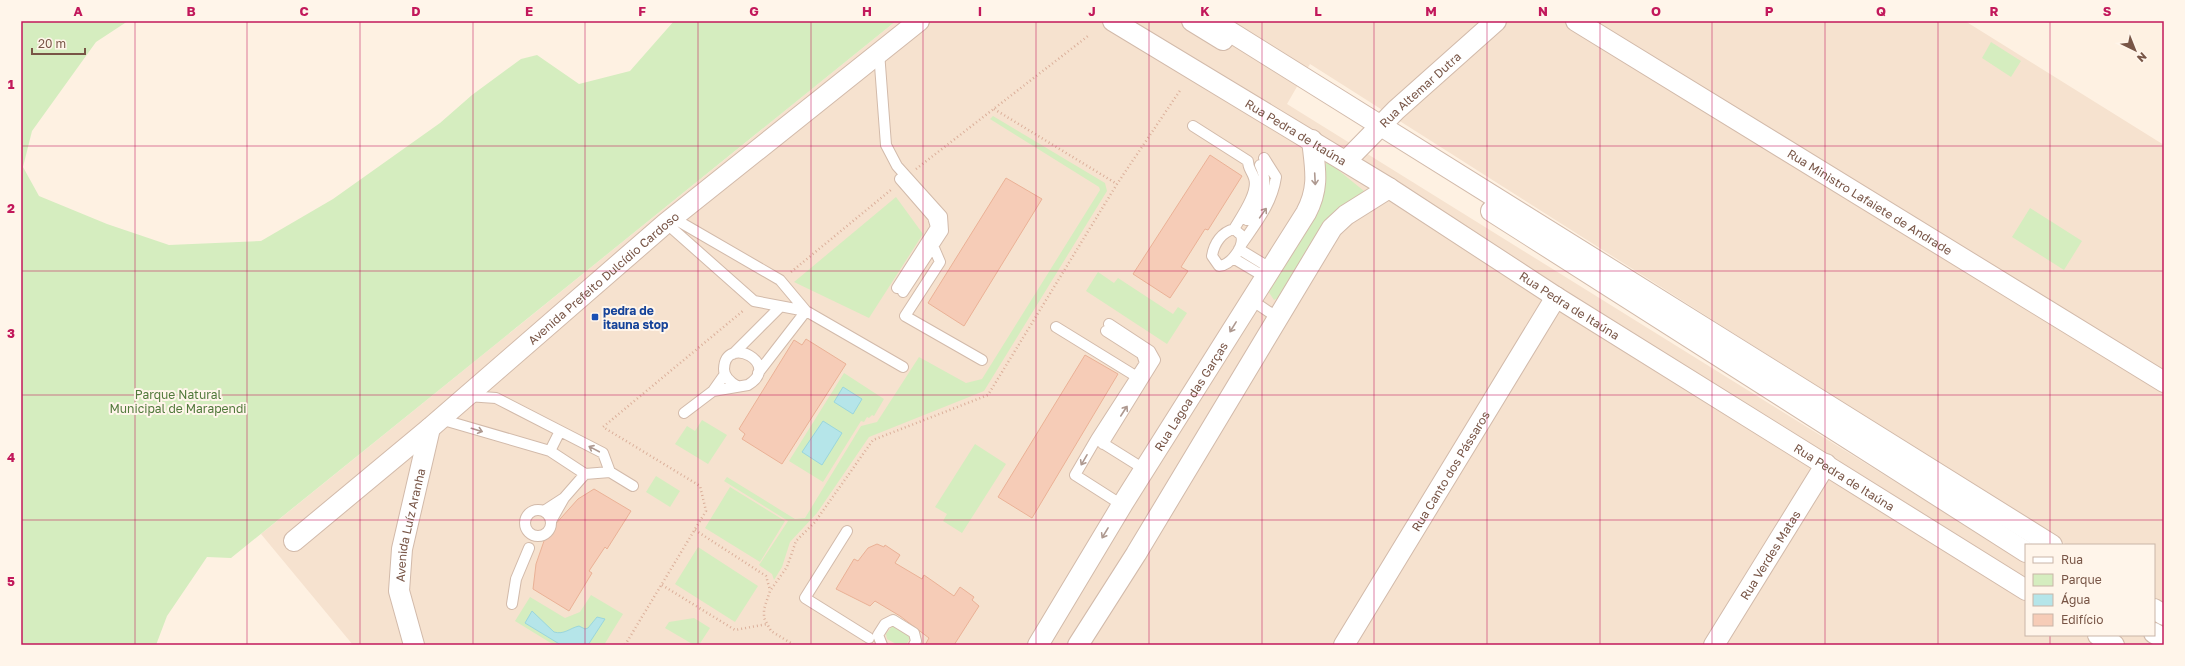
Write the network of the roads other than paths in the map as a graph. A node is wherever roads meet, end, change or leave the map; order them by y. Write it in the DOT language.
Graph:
graph roads {
  1 [pos="919,21"];
  2 [pos="1114,21"];
  3 [pos="1192,21"];
  4 [pos="1213,21"];
  5 [pos="1496,21"];
  6 [pos="1576,21"];
  7 [pos="877,54"];
  8 [pos="1193,126"];
  9 [pos="1376,130"];
  10 [pos="1312,140"];
  11 [pos="1346,161"];
  12 [pos="1389,188"];
  13 [pos="669,220"];
  14 [pos="1236,230"];
  15 [pos="931,242"];
  16 [pos="1240,247"];
  17 [pos="1233,258"];
  18 [pos="1267,273"];
  19 [pos="900,290"];
  20 [pos="1556,297"];
  21 [pos="1250,299"];
  22 [pos="780,307"];
  23 [pos="806,311"];
  24 [pos="1278,318"];
  25 [pos="1056,327"];
  26 [pos="1107,327"];
  27 [pos="732,355"];
  28 [pos="982,360"];
  29 [pos="903,367"];
  30 [pos="758,373"];
  31 [pos="725,374"];
  32 [pos="1140,379"];
  33 [pos="2164,382"];
  34 [pos="737,386"];
  35 [pos="713,391"];
  36 [pos="465,396"];
  37 [pos="684,413"];
  38 [pos="435,423"];
  39 [pos="560,431"];
  40 [pos="1100,441"];
  41 [pos="550,451"];
  42 [pos="1826,464"];
  43 [pos="1144,469"];
  44 [pos="610,472"];
  45 [pos="585,474"];
  46 [pos="634,486"];
  47 [pos="564,498"];
  48 [pos="1122,505"];
  49 [pos="544,511"];
  50 [pos="551,521"];
  51 [pos="847,531"];
  52 [pos="528,532"];
  53 [pos="539,536"];
  54 [pos="294,541"];
  55 [pos="2050,544"];
  56 [pos="529,548"];
  57 [pos="2025,551"];
  58 [pos="2025,589"];
  59 [pos="512,604"];
  60 [pos="2155,610"];
  61 [pos="2164,615"];
  62 [pos="2155,633"];
  63 [pos="2090,636"];
  64 [pos="2100,636"];
  65 [pos="2164,639"];
  66 [pos="877,640"];
  67 [pos="414,645"];
  68 [pos="914,645"];
  69 [pos="1038,645"];
  70 [pos="1078,645"];
  71 [pos="1344,645"];
  72 [pos="1714,645"];
  73 [pos="2085,645"];
  74 [pos="2114,645"];
  1 -- 7 [label="street, Avenida Prefeito Dulcídio Cardoso"];
  2 -- 10 [label="street, Rua Pedra de Itaúna"];
  3 -- 9 [label="street"];
  4 -- 9 [label="street"];
  5 -- 9 [label="street, Rua Altemar Dutra"];
  6 -- 33 [label="street, Rua Ministro Lafaiete de Andrade"];
  7 -- 13 [label="street, Avenida Prefeito Dulcídio Cardoso"];
  7 -- 15 [label="lane"];
  8 -- 14 [label="lane"];
  9 -- 11 [label="street, Rua Altemar Dutra"];
  9 -- 55 [label="street"];
  9 -- 57 [label="street"];
  10 -- 11 [label="street, Rua Pedra de Itaúna"];
  10 -- 18 [label="street, Rua Lagoa das Garças, one-way"];
  11 -- 12 [label="street, Rua Pedra de Itaúna"];
  12 -- 20 [label="street, Rua Pedra de Itaúna"];
  12 -- 24 [label="street"];
  13 -- 22 [label="lane"];
  13 -- 23 [label="lane"];
  13 -- 36 [label="street, Avenida Prefeito Dulcídio Cardoso"];
  14 -- 16 [label="lane"];
  16 -- 14 [label="lane, one-way"];
  14 -- 17 [label="lane"];
  15 -- 19 [label="lane"];
  15 -- 28 [label="lane"];
  16 -- 17 [label="lane"];
  16 -- 18 [label="lane"];
  17 -- 18 [label="lane"];
  18 -- 21 [label="street, Rua Lagoa das Garças"];
  20 -- 42 [label="street, Rua Pedra de Itaúna"];
  20 -- 71 [label="street, Rua Canto dos Pássaros"];
  21 -- 24 [label="lane"];
  21 -- 43 [label="street, Rua Lagoa das Garças, one-way"];
  22 -- 23 [label="lane"];
  22 -- 27 [label="lane"];
  23 -- 29 [label="lane"];
  23 -- 30 [label="lane"];
  24 -- 70 [label="street"];
  25 -- 32 [label="lane"];
  26 -- 32 [label="lane"];
  27 -- 30 [label="lane"];
  27 -- 31 [label="lane"];
  30 -- 34 [label="lane"];
  31 -- 34 [label="lane"];
  31 -- 35 [label="lane"];
  32 -- 40 [label="lane"];
  34 -- 35 [label="lane"];
  35 -- 37 [label="lane"];
  36 -- 38 [label="street, Avenida Prefeito Dulcídio Cardoso"];
  36 -- 39 [label="lane"];
  38 -- 41 [label="lane, one-way"];
  38 -- 54 [label="street, Avenida Prefeito Dulcídio Cardoso"];
  38 -- 67 [label="street, Avenida Luíz Aranha"];
  39 -- 41 [label="lane"];
  44 -- 39 [label="lane, one-way"];
  40 -- 43 [label="lane"];
  40 -- 48 [label="lane, one-way"];
  41 -- 45 [label="lane"];
  42 -- 58 [label="street, Rua Pedra de Itaúna"];
  42 -- 72 [label="street, Rua Verdes Matas"];
  43 -- 48 [label="street, Rua Lagoa das Garças"];
  44 -- 45 [label="lane"];
  44 -- 46 [label="lane"];
  45 -- 47 [label="lane"];
  47 -- 49 [label="lane"];
  47 -- 50 [label="lane"];
  48 -- 69 [label="street, Rua Lagoa das Garças, one-way"];
  49 -- 50 [label="lane"];
  49 -- 52 [label="lane"];
  50 -- 53 [label="lane"];
  51 -- 66 [label="lane"];
  52 -- 53 [label="lane"];
  52 -- 56 [label="lane"];
  53 -- 56 [label="lane"];
  56 -- 59 [label="lane"];
  60 -- 61 [label="street"];
  62 -- 65 [label="street"];
  63 -- 73 [label="street"];
  64 -- 74 [label="street"];
  66 -- 68 [label="lane"];
}
